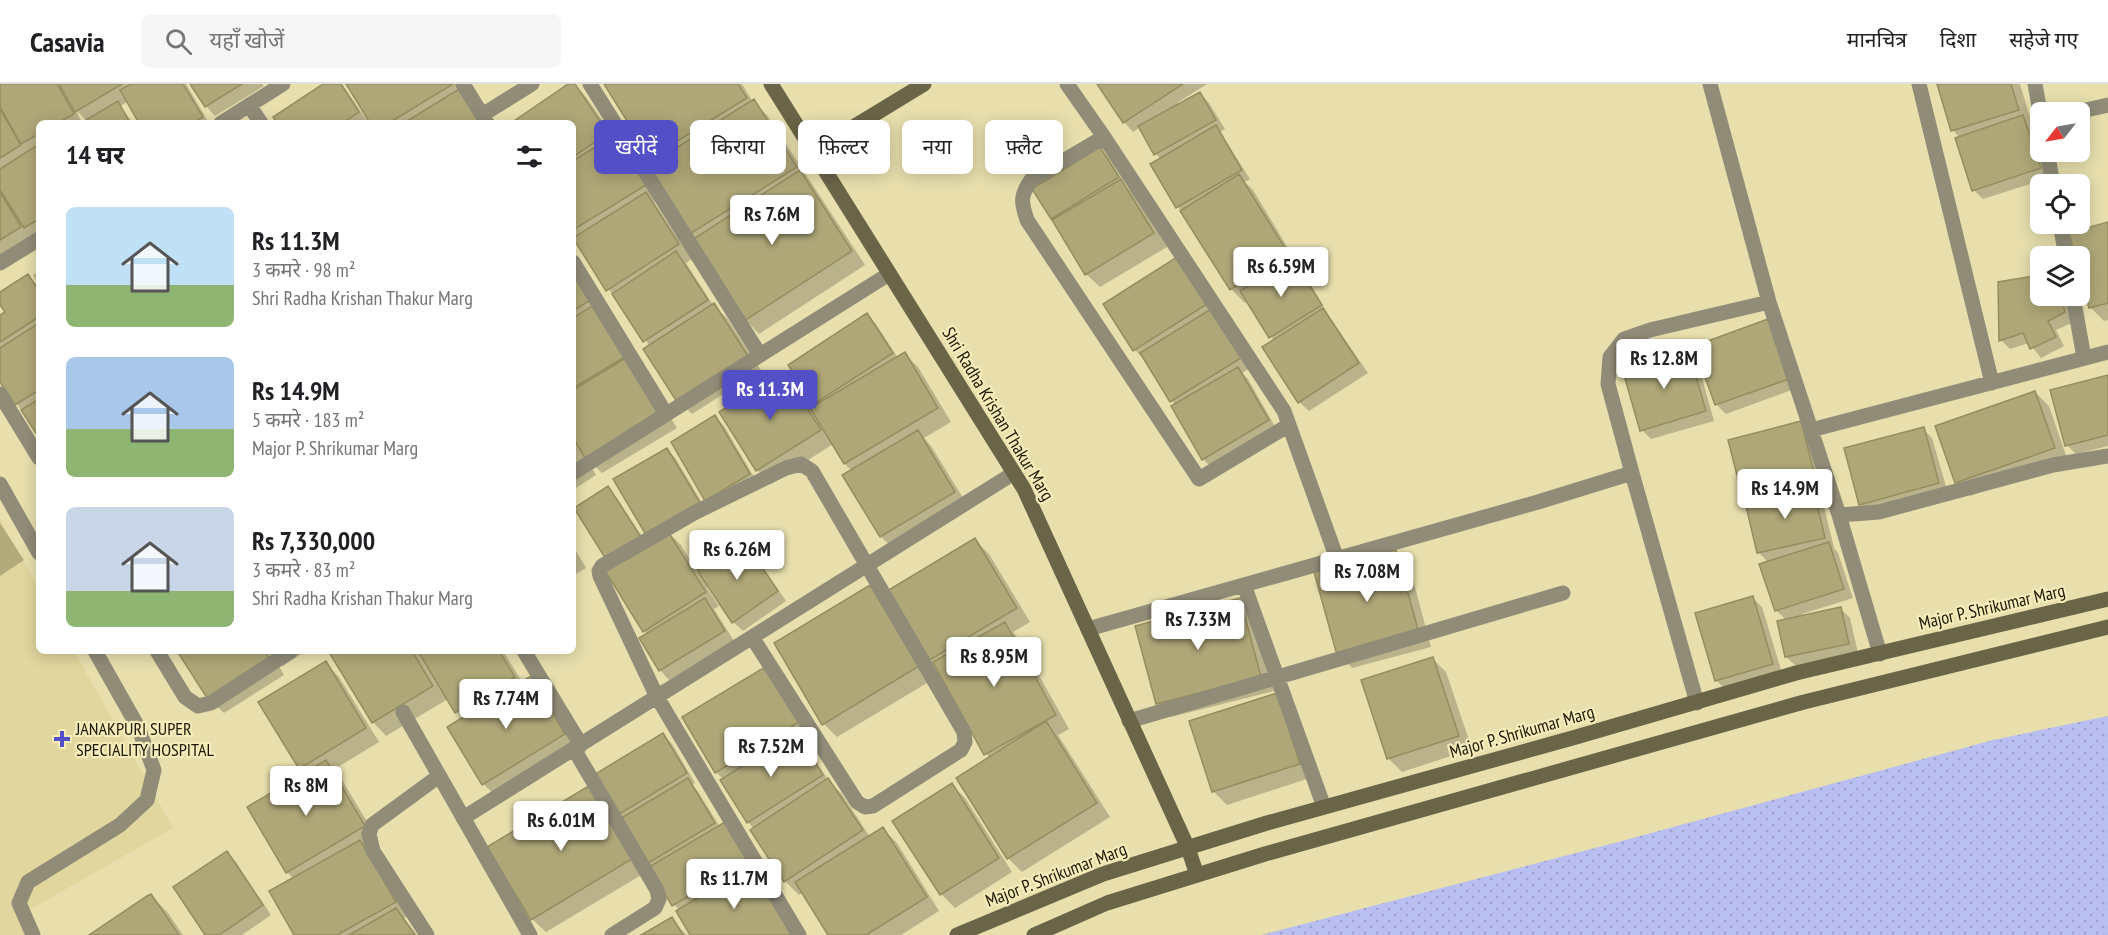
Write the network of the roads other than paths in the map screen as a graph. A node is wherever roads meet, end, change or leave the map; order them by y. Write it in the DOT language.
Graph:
graph roads {
  1 [pos="283,84"];
  2 [pos="463,84"];
  3 [pos="532,84"];
  4 [pos="590,84"];
  5 [pos="771,84"];
  6 [pos="924,84"];
  7 [pos="1067,84"];
  8 [pos="1710,84"];
  9 [pos="1919,84"];
  10 [pos="2035,84"];
  11 [pos="2038,102"];
  12 [pos="249,105"];
  13 [pos="2108,105"];
  14 [pos="2090,109"];
  15 [pos="485,119"];
  16 [pos="226,120"];
  17 [pos="259,120"];
  18 [pos="865,120"];
  19 [pos="798,126"];
  20 [pos="1104,137"];
  21 [pos="828,174"];
  22 [pos="36,241"];
  23 [pos="0,263"];
  24 [pos="576,267"];
  25 [pos="889,274"];
  26 [pos="1768,302"];
  27 [pos="2075,306"];
  28 [pos="2108,352"];
  29 [pos="760,355"];
  30 [pos="2084,358"];
  31 [pos="1992,382"];
  32 [pos="0,394"];
  33 [pos="666,414"];
  34 [pos="1288,425"];
  35 [pos="1811,430"];
  36 [pos="36,453"];
  37 [pos="2108,456"];
  38 [pos="576,471"];
  39 [pos="1014,473"];
  40 [pos="1632,474"];
  41 [pos="0,484"];
  42 [pos="1839,515"];
  43 [pos="36,548"];
  44 [pos="1337,559"];
  45 [pos="866,566"];
  46 [pos="1244,585"];
  47 [pos="1563,593"];
  48 [pos="2108,599"];
  49 [pos="2108,627"];
  50 [pos="1088,629"];
  51 [pos="752,637"];
  52 [pos="97,654"];
  53 [pos="159,654"];
  54 [pos="286,654"];
  55 [pos="526,654"];
  56 [pos="1880,654"];
  57 [pos="1276,678"];
  58 [pos="657,697"];
  59 [pos="1696,703"];
  60 [pos="404,712"];
  61 [pos="1130,721"];
  62 [pos="578,747"];
  63 [pos="439,776"];
  64 [pos="1324,807"];
  65 [pos="464,818"];
  66 [pos="1188,848"];
  67 [pos="1197,875"];
  68 [pos="33,935"];
  69 [pos="427,935"];
  70 [pos="530,935"];
  71 [pos="612,935"];
  72 [pos="799,935"];
  73 [pos="957,935"];
  74 [pos="1034,935"];
  1 -- 12 [label="street"];
  2 -- 15 [label="street"];
  3 -- 15 [label="street"];
  4 -- 29 [label="street"];
  5 -- 19 [label="street, Shri Radha Krishan Thakur Marg"];
  6 -- 18 [label="street"];
  7 -- 20 [label="street"];
  8 -- 26 [label="street"];
  9 -- 31 [label="street"];
  10 -- 11 [label="street"];
  12 -- 16 [label="street"];
  12 -- 17 [label="street"];
  13 -- 14 [label="street"];
  20 -- 34 [label="street"];
  20 -- 34 [label="street"];
  21 -- 25 [label="street, Shri Radha Krishan Thakur Marg"];
  22 -- 23 [label="street"];
  24 -- 33 [label="street"];
  25 -- 29 [label="street"];
  25 -- 39 [label="street, Shri Radha Krishan Thakur Marg"];
  26 -- 35 [label="street"];
  26 -- 40 [label="street"];
  27 -- 30 [label="street"];
  28 -- 30 [label="street"];
  29 -- 33 [label="street"];
  30 -- 31 [label="street"];
  31 -- 35 [label="street"];
  32 -- 36 [label="street"];
  33 -- 38 [label="street"];
  34 -- 44 [label="street"];
  35 -- 42 [label="street"];
  37 -- 42 [label="street"];
  39 -- 45 [label="street"];
  39 -- 50 [label="street, Shri Radha Krishan Thakur Marg"];
  40 -- 44 [label="street"];
  40 -- 59 [label="street"];
  41 -- 43 [label="street"];
  42 -- 56 [label="street"];
  44 -- 46 [label="street"];
  45 -- 51 [label="street"];
  45 -- 51 [label="street"];
  45 -- 58 [label="street"];
  46 -- 50 [label="street"];
  46 -- 57 [label="street"];
  47 -- 57 [label="street"];
  48 -- 56 [label="street, Major P. Shrikumar Marg"];
  49 -- 67 [label="street"];
  50 -- 61 [label="street, Shri Radha Krishan Thakur Marg"];
  51 -- 58 [label="street"];
  52 -- 68 [label="street"];
  53 -- 54 [label="street"];
  55 -- 62 [label="street"];
  56 -- 59 [label="street, Major P. Shrikumar Marg"];
  57 -- 61 [label="street"];
  57 -- 64 [label="street"];
  58 -- 62 [label="street"];
  58 -- 72 [label="street"];
  59 -- 64 [label="street, Major P. Shrikumar Marg"];
  60 -- 63 [label="street"];
  61 -- 66 [label="street, Shri Radha Krishan Thakur Marg"];
  62 -- 65 [label="street"];
  62 -- 71 [label="street"];
  63 -- 65 [label="street"];
  63 -- 69 [label="street"];
  64 -- 66 [label="street, Major P. Shrikumar Marg"];
  65 -- 70 [label="street"];
  66 -- 67 [label="street, Shri Radha Krishan Thakur Marg"];
  66 -- 73 [label="street, Major P. Shrikumar Marg"];
  67 -- 74 [label="street"];
}
